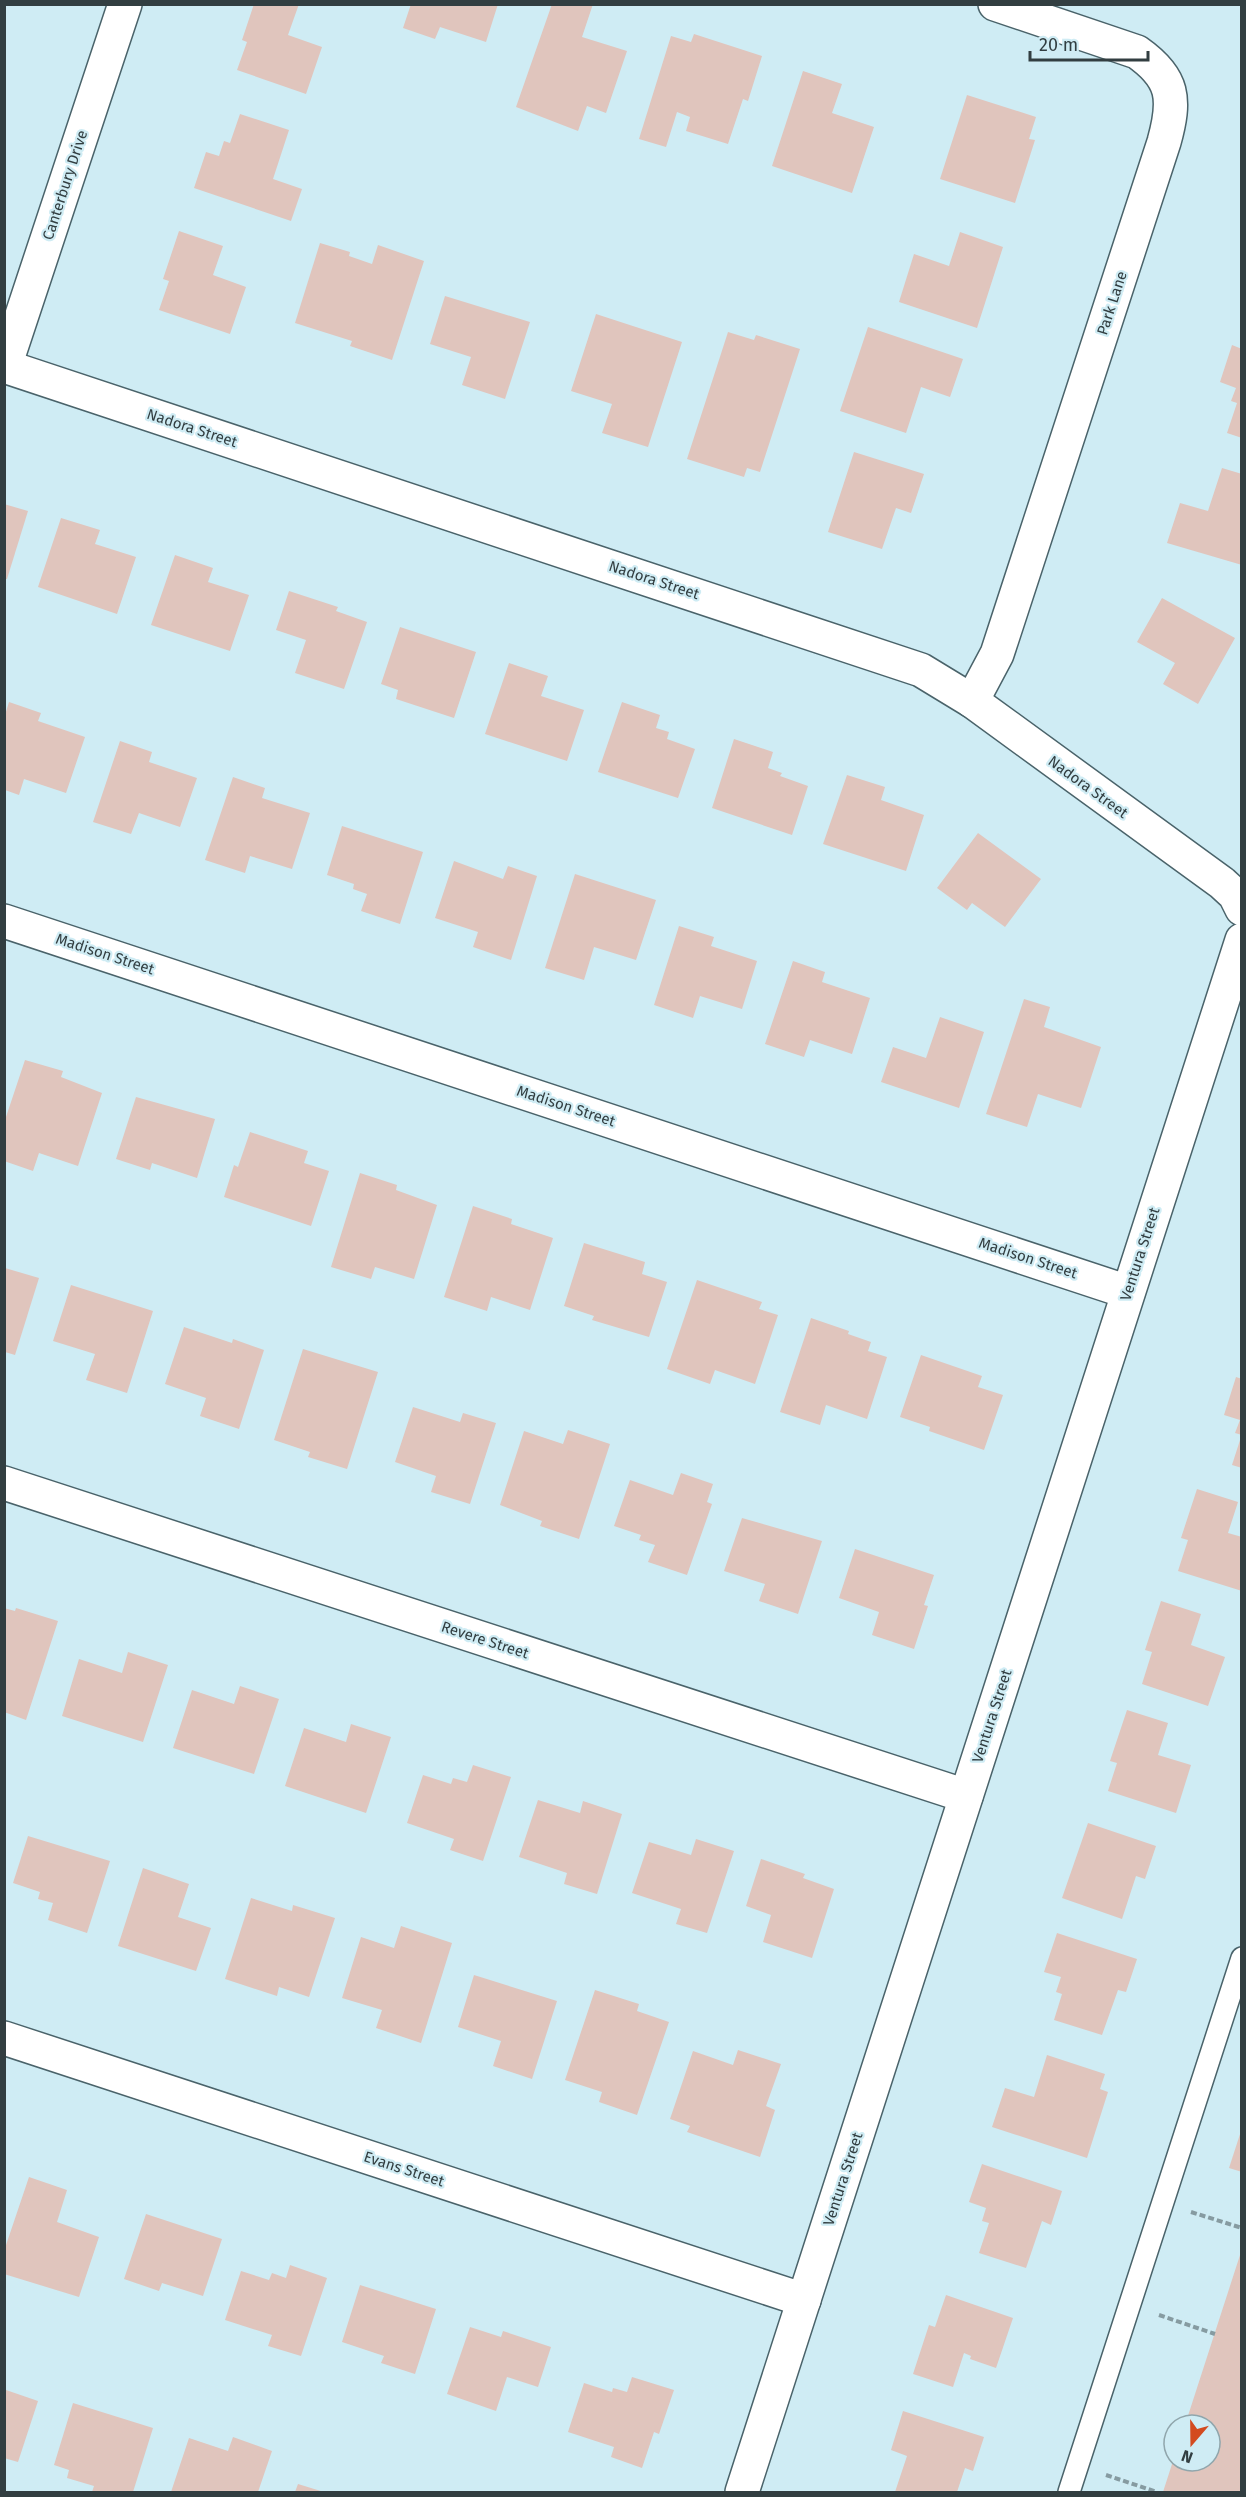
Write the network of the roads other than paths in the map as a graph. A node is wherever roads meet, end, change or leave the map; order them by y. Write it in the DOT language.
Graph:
graph roads {
  1 [pos="125,4"];
  2 [pos="995,4"];
  3 [pos="5,366"];
  4 [pos="972,701"];
  5 [pos="1242,909"];
  6 [pos="4,921"];
  7 [pos="1242,940"];
  8 [pos="1128,1292"];
  9 [pos="4,1483"];
  10 [pos="966,1796"];
  11 [pos="1242,1958"];
  12 [pos="4,2038"];
  13 [pos="804,2300"];
  14 [pos="742,2493"];
  15 [pos="1069,2493"];
  1 -- 3 [label="street, Canterbury Drive"];
  2 -- 4 [label="street, Park Lane"];
  3 -- 4 [label="street, Nadora Street"];
  4 -- 5 [label="street, Nadora Street"];
  6 -- 8 [label="street, Madison Street"];
  7 -- 8 [label="street, Ventura Street"];
  8 -- 10 [label="street, Ventura Street"];
  9 -- 10 [label="street, Revere Street"];
  10 -- 13 [label="street, Ventura Street"];
  11 -- 15 [label="lane"];
  12 -- 13 [label="street, Evans Street"];
  13 -- 14 [label="street, Ventura Street"];
}
